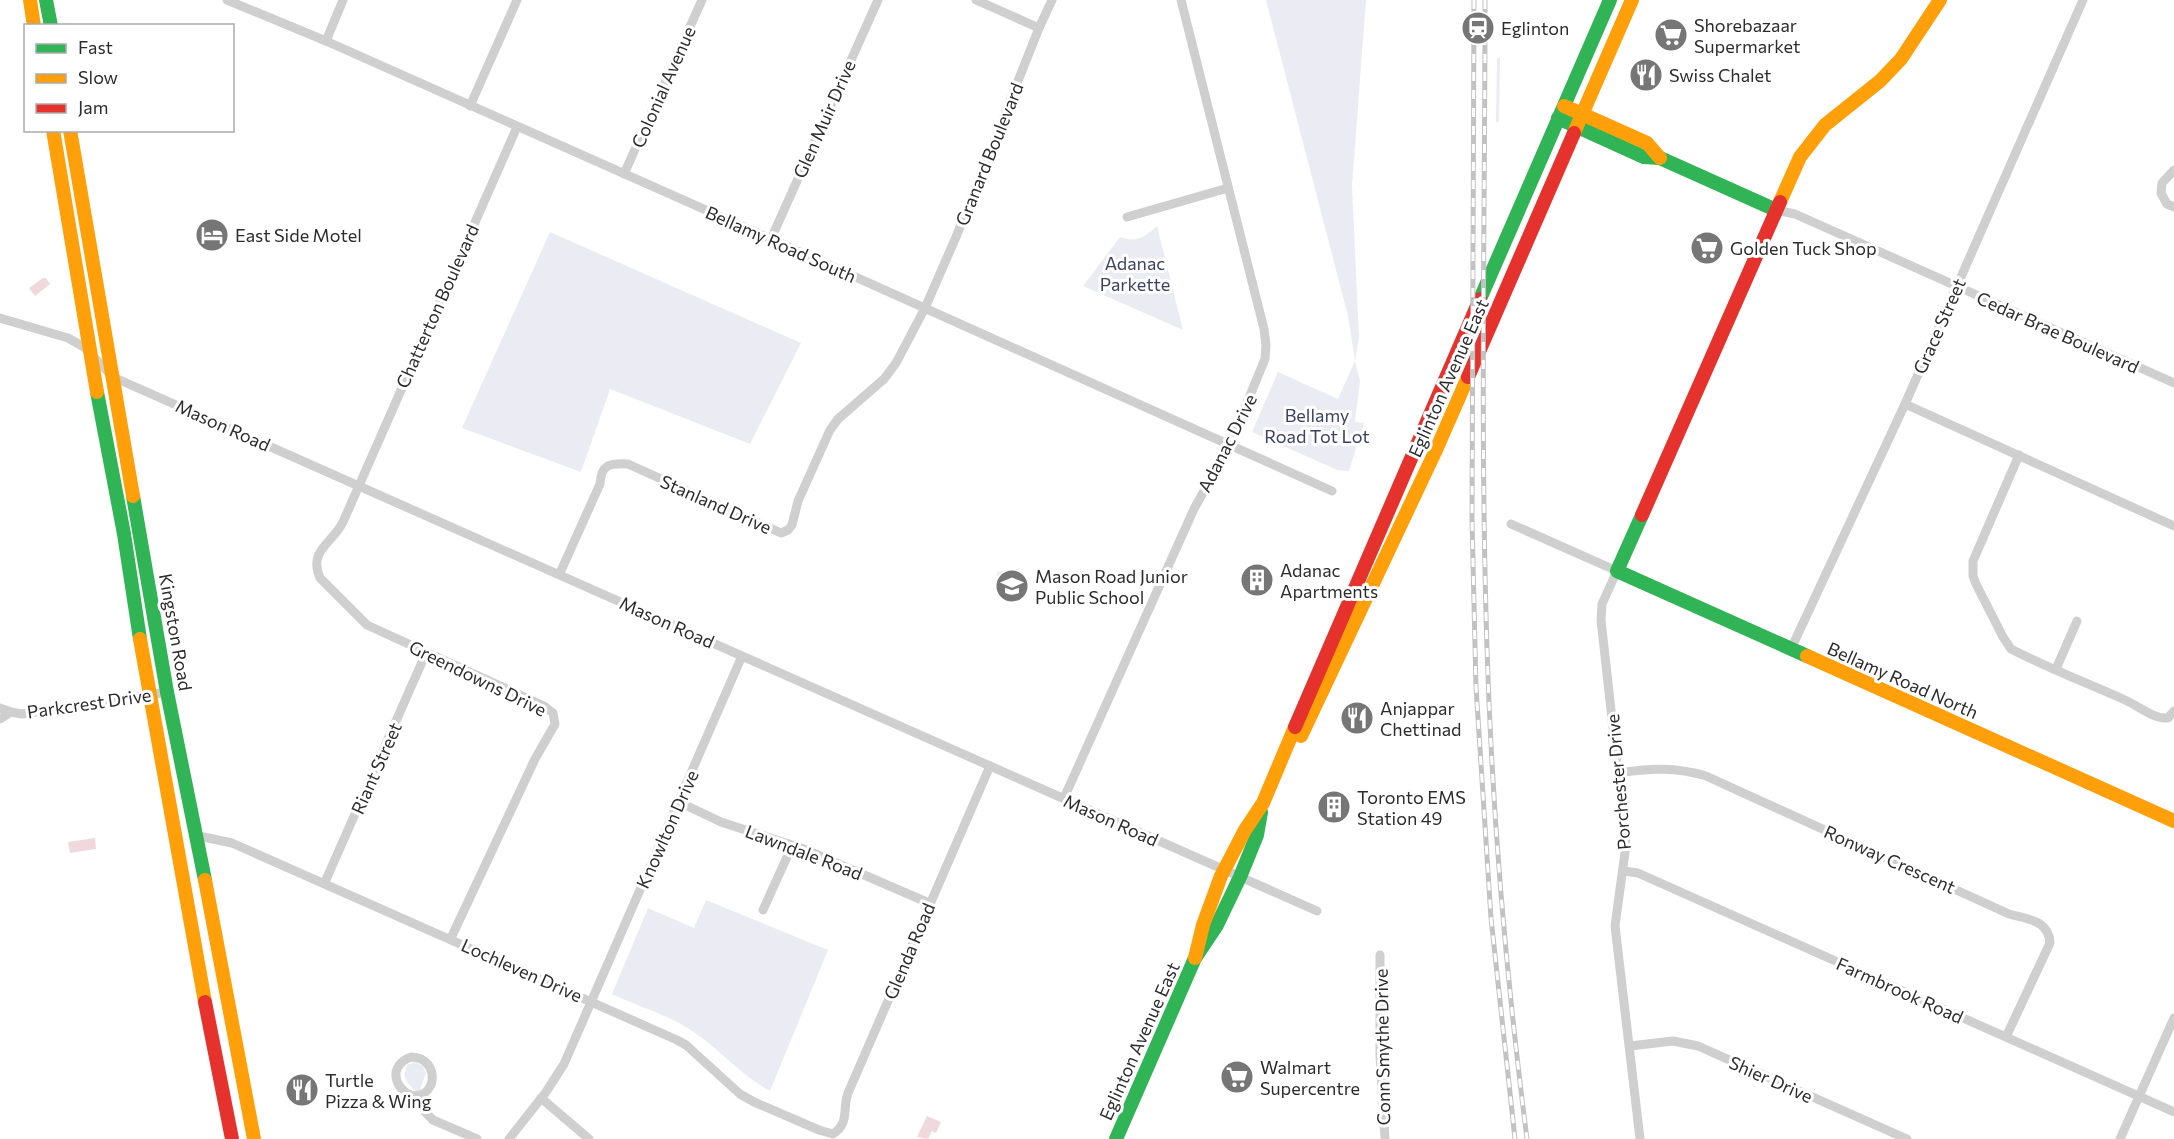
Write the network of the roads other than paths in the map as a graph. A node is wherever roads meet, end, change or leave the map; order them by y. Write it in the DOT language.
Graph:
graph roads {
  1 [pos="30,0"];
  2 [pos="46,0"];
  3 [pos="227,0"];
  4 [pos="343,0"];
  5 [pos="517,0"];
  6 [pos="702,0"];
  7 [pos="878,0"];
  8 [pos="976,0"];
  9 [pos="1052,0"];
  10 [pos="1181,0"];
  11 [pos="1610,0"];
  12 [pos="1632,0"];
  13 [pos="1940,0"];
  14 [pos="2083,0"];
  15 [pos="34,24"];
  16 [pos="51,24"];
  17 [pos="1039,28"];
  18 [pos="326,41"];
  19 [pos="470,106"];
  20 [pos="1561,112"];
  21 [pos="1580,121"];
  22 [pos="517,127"];
  23 [pos="53,132"];
  24 [pos="70,132"];
  25 [pos="2174,170"];
  26 [pos="624,174"];
  27 [pos="1228,188"];
  28 [pos="2174,207"];
  29 [pos="1776,210"];
  30 [pos="1127,217"];
  31 [pos="771,239"];
  32 [pos="1957,286"];
  33 [pos="925,308"];
  34 [pos="0,318"];
  35 [pos="94,357"];
  36 [pos="113,377"];
  37 [pos="2174,383"];
  38 [pos="1905,404"];
  39 [pos="1230,444"];
  40 [pos="2019,455"];
  41 [pos="358,485"];
  42 [pos="1332,491"];
  43 [pos="1511,524"];
  44 [pos="2174,526"];
  45 [pos="1617,571"];
  46 [pos="560,573"];
  47 [pos="2077,621"];
  48 [pos="142,640"];
  49 [pos="160,646"];
  50 [pos="1791,649"];
  51 [pos="426,653"];
  52 [pos="742,656"];
  53 [pos="2056,669"];
  54 [pos="167,692"];
  55 [pos="149,694"];
  56 [pos="0,708"];
  57 [pos="2174,711"];
  58 [pos="11,712"];
  59 [pos="0,719"];
  60 [pos="1282,763"];
  61 [pos="990,766"];
  62 [pos="1619,773"];
  63 [pos="1064,798"];
  64 [pos="679,802"];
  65 [pos="1262,807"];
  66 [pos="2174,821"];
  67 [pos="194,835"];
  68 [pos="792,846"];
  69 [pos="1225,871"];
  70 [pos="1624,871"];
  71 [pos="1240,877"];
  72 [pos="325,882"];
  73 [pos="929,903"];
  74 [pos="763,910"];
  75 [pos="1317,911"];
  76 [pos="451,938"];
  77 [pos="1380,955"];
  78 [pos="1195,958"];
  79 [pos="592,1002"];
  80 [pos="2174,1018"];
  81 [pos="2006,1037"];
  82 [pos="1630,1046"];
  83 [pos="419,1095"];
  84 [pos="2139,1096"];
  85 [pos="541,1098"];
  86 [pos="2174,1112"];
  87 [pos="833,1134"];
  88 [pos="232,1139"];
  89 [pos="254,1139"];
  90 [pos="477,1139"];
  91 [pos="509,1139"];
  92 [pos="589,1139"];
  93 [pos="1116,1139"];
  94 [pos="1385,1139"];
  95 [pos="1640,1139"];
  96 [pos="1907,1139"];
  97 [pos="2120,1139"];
  1 -- 15 [label="main road"];
  2 -- 16 [label="main road"];
  3 -- 18 [label="street, Bellamy Road South"];
  4 -- 18 [label="street"];
  5 -- 19 [label="street"];
  6 -- 26 [label="street, Colonial Avenue"];
  7 -- 31 [label="street, Glen Muir Drive"];
  8 -- 17 [label="street"];
  9 -- 17 [label="street, Granard Boulevard"];
  10 -- 27 [label="street, Adanac Drive"];
  11 -- 20 [label="main road, Eglinton Avenue East"];
  12 -- 21 [label="main road, Eglinton Avenue East"];
  13 -- 29 [label="main road"];
  14 -- 32 [label="street, Grace Street"];
  17 -- 33 [label="street, Granard Boulevard"];
  18 -- 19 [label="street, Bellamy Road South"];
  19 -- 22 [label="street, Bellamy Road South"];
  20 -- 21 [label="main road"];
  20 -- 60 [label="main road, Eglinton Avenue East"];
  21 -- 29 [label="main road"];
  21 -- 60 [label="main road, Eglinton Avenue East"];
  22 -- 26 [label="street, Bellamy Road South"];
  22 -- 41 [label="street, Chatterton Boulevard"];
  23 -- 35 [label="main road, Kingston Road"];
  24 -- 36 [label="main road, Kingston Road"];
  25 -- 28 [label="street"];
  26 -- 31 [label="street, Bellamy Road South"];
  27 -- 30 [label="street"];
  27 -- 39 [label="street, Adanac Drive"];
  29 -- 32 [label="street, Cedar Brae Boulevard"];
  29 -- 45 [label="main road"];
  31 -- 33 [label="street, Bellamy Road South"];
  32 -- 37 [label="street, Cedar Brae Boulevard"];
  32 -- 38 [label="street, Grace Street"];
  33 -- 39 [label="street, Bellamy Road South"];
  33 -- 46 [label="street, Stanland Drive"];
  34 -- 35 [label="street, Mason Road"];
  35 -- 36 [label="street, Mason Road"];
  35 -- 48 [label="main road, Kingston Road"];
  36 -- 41 [label="street, Mason Road"];
  36 -- 49 [label="main road, Kingston Road"];
  38 -- 40 [label="street"];
  38 -- 50 [label="street, Grace Street"];
  39 -- 42 [label="street, Bellamy Road South"];
  39 -- 63 [label="street, Adanac Drive"];
  40 -- 44 [label="street"];
  40 -- 53 [label="street"];
  41 -- 46 [label="street, Mason Road"];
  41 -- 51 [label="street, Greendowns Drive"];
  43 -- 45 [label="street, Bellamy Road North"];
  45 -- 50 [label="main road, Bellamy Road North"];
  45 -- 62 [label="street, Porchester Drive"];
  46 -- 52 [label="street, Mason Road"];
  47 -- 53 [label="street"];
  48 -- 49 [label="main road"];
  48 -- 55 [label="main road, Kingston Road"];
  49 -- 54 [label="main road, Kingston Road"];
  50 -- 66 [label="main road, Bellamy Road North"];
  51 -- 72 [label="street, Riant Street"];
  51 -- 76 [label="street, Greendowns Drive"];
  52 -- 61 [label="street, Mason Road"];
  52 -- 64 [label="street, Knowlton Drive"];
  53 -- 57 [label="street"];
  54 -- 55 [label="street, Parkcrest Drive"];
  54 -- 67 [label="main road, Kingston Road"];
  55 -- 58 [label="street, Parkcrest Drive"];
  55 -- 88 [label="main road, Kingston Road"];
  56 -- 58 [label="street, Parkcrest Drive"];
  58 -- 59 [label="street, Parkcrest Drive"];
  60 -- 65 [label="main road, Eglinton Avenue East"];
  61 -- 63 [label="street, Mason Road"];
  61 -- 73 [label="street, Glenda Road"];
  62 -- 70 [label="street, Porchester Drive"];
  62 -- 81 [label="street, Ronway Crescent"];
  63 -- 69 [label="street, Mason Road"];
  64 -- 68 [label="street, Lawndale Road"];
  64 -- 79 [label="street, Knowlton Drive"];
  65 -- 69 [label="main road, Eglinton Avenue East"];
  65 -- 71 [label="main road, Eglinton Avenue East"];
  67 -- 72 [label="street, Lochleven Drive"];
  67 -- 89 [label="main road, Kingston Road"];
  68 -- 73 [label="street, Lawndale Road"];
  68 -- 74 [label="street"];
  69 -- 71 [label="street, Mason Road"];
  69 -- 78 [label="main road, Eglinton Avenue East"];
  70 -- 81 [label="street, Farmbrook Road"];
  70 -- 82 [label="street, Porchester Drive"];
  71 -- 75 [label="street"];
  71 -- 78 [label="main road, Eglinton Avenue East"];
  72 -- 76 [label="street, Lochleven Drive"];
  73 -- 87 [label="street, Glenda Road"];
  76 -- 79 [label="street, Lochleven Drive"];
  77 -- 94 [label="street, Conn Smythe Drive"];
  78 -- 93 [label="main road, Eglinton Avenue East"];
  79 -- 85 [label="street, Knowlton Drive"];
  79 -- 87 [label="street, Lochleven Drive"];
  80 -- 84 [label="street"];
  81 -- 84 [label="street, Farmbrook Road"];
  82 -- 95 [label="street, Porchester Drive"];
  82 -- 96 [label="street, Shier Drive"];
  83 -- 83 [label="street"];
  83 -- 90 [label="street"];
  84 -- 86 [label="street, Farmbrook Road"];
  84 -- 97 [label="street"];
  85 -- 91 [label="street, Knowlton Drive"];
  85 -- 92 [label="street"];
}
